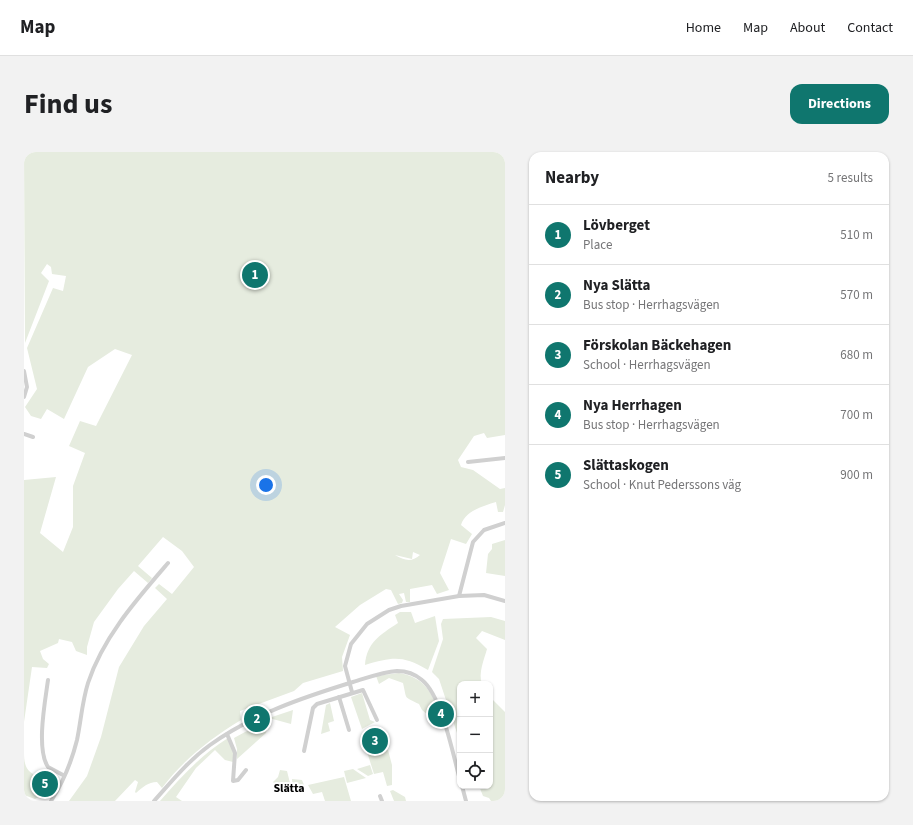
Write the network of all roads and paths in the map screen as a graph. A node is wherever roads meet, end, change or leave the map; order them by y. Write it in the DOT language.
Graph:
graph roads {
  1 [pos="24,371"];
  2 [pos="24,397"];
  3 [pos="24,434"];
  4 [pos="33,437"];
  5 [pos="505,458"];
  6 [pos="468,462"];
  7 [pos="505,523"];
  8 [pos="168,563"];
  9 [pos="459,596"];
  10 [pos="505,601"];
  11 [pos="48,680"];
  12 [pos="349,683"];
  13 [pos="352,692"];
  14 [pos="339,697"];
  15 [pos="376,720"];
  16 [pos="349,730"];
  17 [pos="227,734"];
  18 [pos="304,750"];
  19 [pos="246,770"];
  20 [pos="457,770"];
  21 [pos="63,775"];
  22 [pos="463,789"];
  23 [pos="380,796"];
  24 [pos="51,801"];
  25 [pos="154,801"];
  26 [pos="382,801"];
  27 [pos="466,801"];
  1 -- 2 [label="street"];
  3 -- 4 [label="street"];
  5 -- 6 [label="street"];
  7 -- 9 [label="street"];
  8 -- 21 [label="street"];
  9 -- 10 [label="street"];
  9 -- 12 [label="street"];
  11 -- 21 [label="street"];
  12 -- 13 [label="street"];
  12 -- 17 [label="street"];
  12 -- 20 [label="street"];
  13 -- 14 [label="street"];
  13 -- 15 [label="street"];
  14 -- 16 [label="street"];
  14 -- 18 [label="street"];
  17 -- 19 [label="street"];
  17 -- 25 [label="street"];
  21 -- 24 [label="street"];
  22 -- 27 [label="street"];
  23 -- 26 [label="street"];
}
